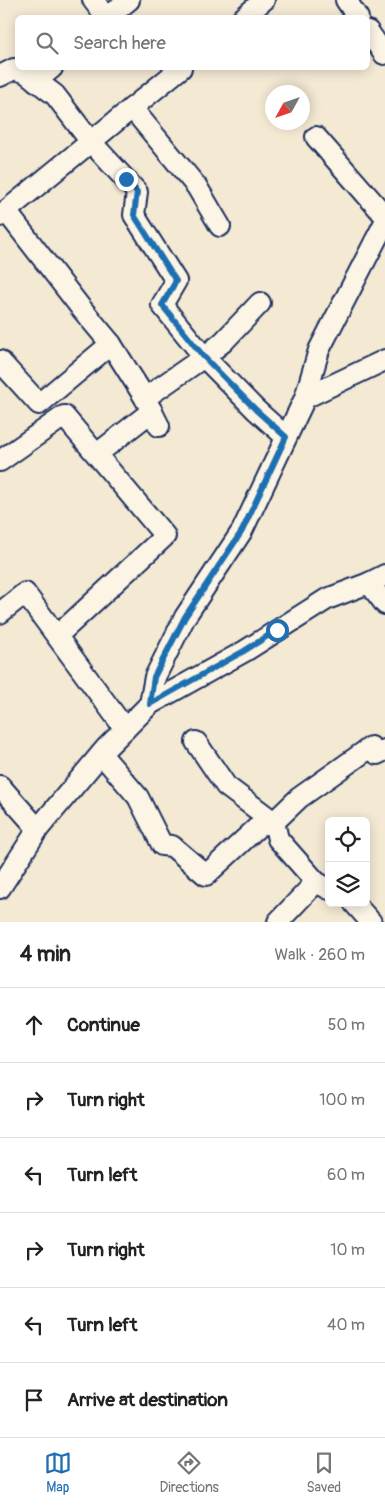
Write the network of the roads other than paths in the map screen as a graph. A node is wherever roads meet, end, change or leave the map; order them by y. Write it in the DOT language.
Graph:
graph roads {
  1 [pos="93,0"];
  2 [pos="129,0"];
  3 [pos="264,0"];
  4 [pos="346,0"];
  5 [pos="105,15"];
  6 [pos="111,15"];
  7 [pos="246,15"];
  8 [pos="356,15"];
  9 [pos="370,33"];
  10 [pos="384,54"];
  11 [pos="15,68"];
  12 [pos="20,70"];
  13 [pos="50,70"];
  14 [pos="179,70"];
  15 [pos="0,76"];
  16 [pos="36,81"];
  17 [pos="132,108"];
  18 [pos="316,137"];
  19 [pos="90,142"];
  20 [pos="3,213"];
  21 [pos="385,216"];
  22 [pos="385,222"];
  23 [pos="220,226"];
  24 [pos="380,245"];
  25 [pos="260,303"];
  26 [pos="111,344"];
  27 [pos="204,357"];
  28 [pos="385,360"];
  29 [pos="0,361"];
  30 [pos="305,398"];
  31 [pos="152,412"];
  32 [pos="286,437"];
  33 [pos="97,454"];
  34 [pos="0,461"];
  35 [pos="377,579"];
  36 [pos="385,604"];
  37 [pos="0,613"];
  38 [pos="56,636"];
  39 [pos="150,704"];
  40 [pos="125,729"];
  41 [pos="196,742"];
  42 [pos="385,750"];
  43 [pos="101,754"];
  44 [pos="0,786"];
  45 [pos="274,822"];
  46 [pos="38,829"];
  47 [pos="322,886"];
  48 [pos="0,888"];
  49 [pos="358,907"];
  50 [pos="278,922"];
  51 [pos="371,922"];
  1 -- 5 [label="street"];
  2 -- 6 [label="street"];
  3 -- 7 [label="street"];
  4 -- 8 [label="street"];
  9 -- 10 [label="street"];
  11 -- 15 [label="street"];
  12 -- 16 [label="street"];
  13 -- 16 [label="street"];
  14 -- 17 [label="street"];
  16 -- 19 [label="street"];
  17 -- 19 [label="street"];
  17 -- 23 [label="street"];
  18 -- 21 [label="street"];
  19 -- 20 [label="street"];
  19 -- 27 [label="street"];
  20 -- 26 [label="street"];
  22 -- 24 [label="street"];
  24 -- 30 [label="street"];
  25 -- 27 [label="street"];
  26 -- 29 [label="street"];
  26 -- 31 [label="street"];
  27 -- 31 [label="street"];
  27 -- 32 [label="street"];
  28 -- 30 [label="street"];
  30 -- 32 [label="street"];
  31 -- 33 [label="street"];
  32 -- 39 [label="street"];
  33 -- 34 [label="street"];
  33 -- 38 [label="street"];
  35 -- 36 [label="street"];
  35 -- 39 [label="street"];
  37 -- 38 [label="street"];
  38 -- 40 [label="street"];
  39 -- 40 [label="street"];
  40 -- 43 [label="street"];
  41 -- 45 [label="street"];
  42 -- 45 [label="street"];
  43 -- 45 [label="street"];
  43 -- 46 [label="street"];
  44 -- 46 [label="street"];
  45 -- 47 [label="street"];
  46 -- 48 [label="street"];
  47 -- 50 [label="street"];
  49 -- 51 [label="street"];
}
